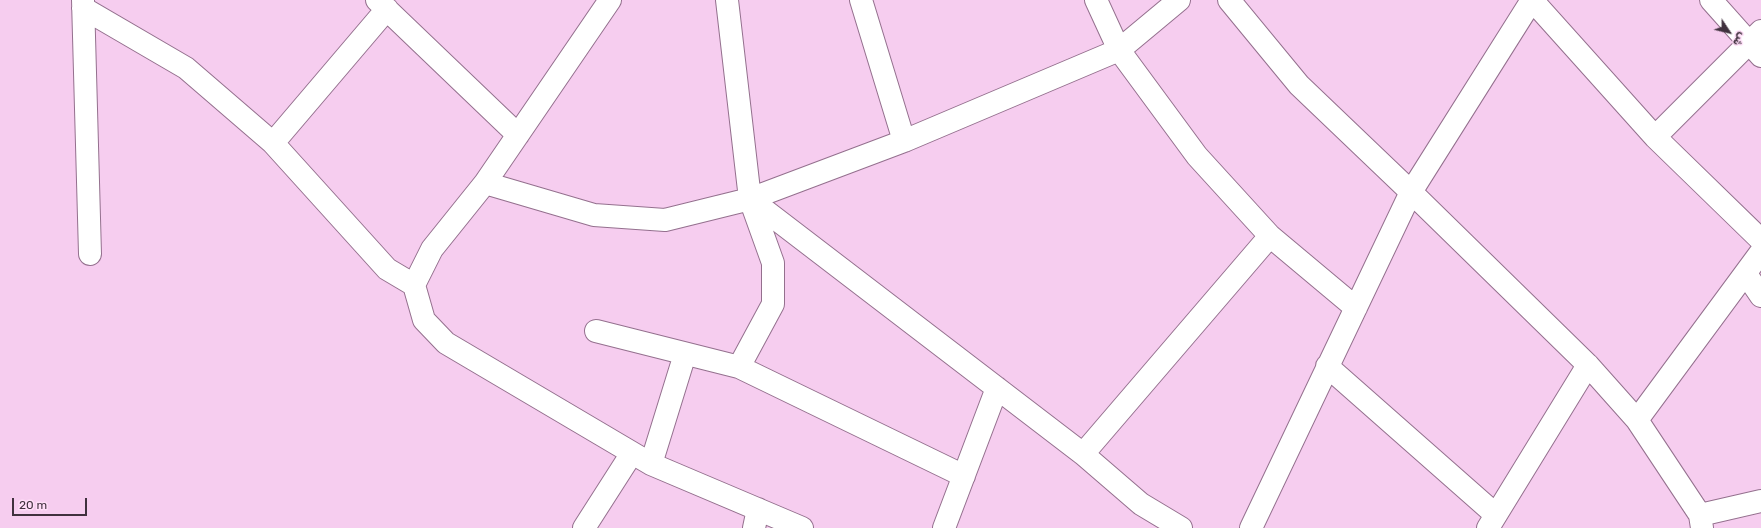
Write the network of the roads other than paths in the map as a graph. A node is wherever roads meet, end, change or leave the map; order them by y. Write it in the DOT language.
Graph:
graph roads {
  1 [pos="610,0"];
  2 [pos="727,0"];
  3 [pos="861,0"];
  4 [pos="1096,0"];
  5 [pos="1179,0"];
  6 [pos="1229,0"];
  7 [pos="1532,0"];
  8 [pos="1711,0"];
  9 [pos="83,4"];
  10 [pos="382,5"];
  11 [pos="1757,43"];
  12 [pos="1119,50"];
  13 [pos="518,135"];
  14 [pos="1655,137"];
  15 [pos="904,141"];
  16 [pos="274,143"];
  17 [pos="486,183"];
  18 [pos="1412,192"];
  19 [pos="750,199"];
  20 [pos="1270,236"];
  21 [pos="1761,240"];
  22 [pos="1761,252"];
  23 [pos="90,254"];
  24 [pos="1746,274"];
  25 [pos="414,285"];
  26 [pos="1761,296"];
  27 [pos="1356,308"];
  28 [pos="596,331"];
  29 [pos="685,354"];
  30 [pos="1588,365"];
  31 [pos="1327,366"];
  32 [pos="738,368"];
  33 [pos="997,388"];
  34 [pos="1638,420"];
  35 [pos="632,453"];
  36 [pos="1083,454"];
  37 [pos="651,464"];
  38 [pos="964,476"];
  39 [pos="1761,501"];
  40 [pos="756,519"];
  41 [pos="1701,521"];
  42 [pos="1492,522"];
  43 [pos="584,528"];
  44 [pos="802,528"];
  45 [pos="944,528"];
  46 [pos="1182,528"];
  47 [pos="1250,528"];
  1 -- 13 [label="street"];
  2 -- 19 [label="street"];
  3 -- 15 [label="street"];
  4 -- 12 [label="street"];
  5 -- 12 [label="street"];
  6 -- 18 [label="street"];
  7 -- 14 [label="street"];
  7 -- 18 [label="street"];
  8 -- 11 [label="street"];
  9 -- 16 [label="street"];
  9 -- 23 [label="street"];
  10 -- 13 [label="street"];
  10 -- 16 [label="street"];
  11 -- 14 [label="street"];
  12 -- 15 [label="street"];
  12 -- 20 [label="street"];
  13 -- 17 [label="street"];
  14 -- 21 [label="street"];
  15 -- 19 [label="street"];
  16 -- 25 [label="street"];
  17 -- 19 [label="street"];
  17 -- 25 [label="street"];
  18 -- 27 [label="street"];
  18 -- 30 [label="street"];
  19 -- 32 [label="street"];
  19 -- 33 [label="street"];
  20 -- 27 [label="street"];
  20 -- 36 [label="street"];
  22 -- 24 [label="street"];
  24 -- 26 [label="street"];
  24 -- 34 [label="street"];
  25 -- 35 [label="street"];
  27 -- 31 [label="street"];
  28 -- 29 [label="street"];
  29 -- 32 [label="street"];
  29 -- 37 [label="street"];
  30 -- 34 [label="street"];
  30 -- 42 [label="street"];
  31 -- 42 [label="street"];
  31 -- 47 [label="street"];
  32 -- 38 [label="street"];
  33 -- 36 [label="street"];
  33 -- 38 [label="street"];
  34 -- 41 [label="street"];
  35 -- 37 [label="street"];
  35 -- 43 [label="street"];
  36 -- 46 [label="street"];
  37 -- 40 [label="street"];
  38 -- 45 [label="street"];
  39 -- 41 [label="street"];
  40 -- 44 [label="street"];
}
